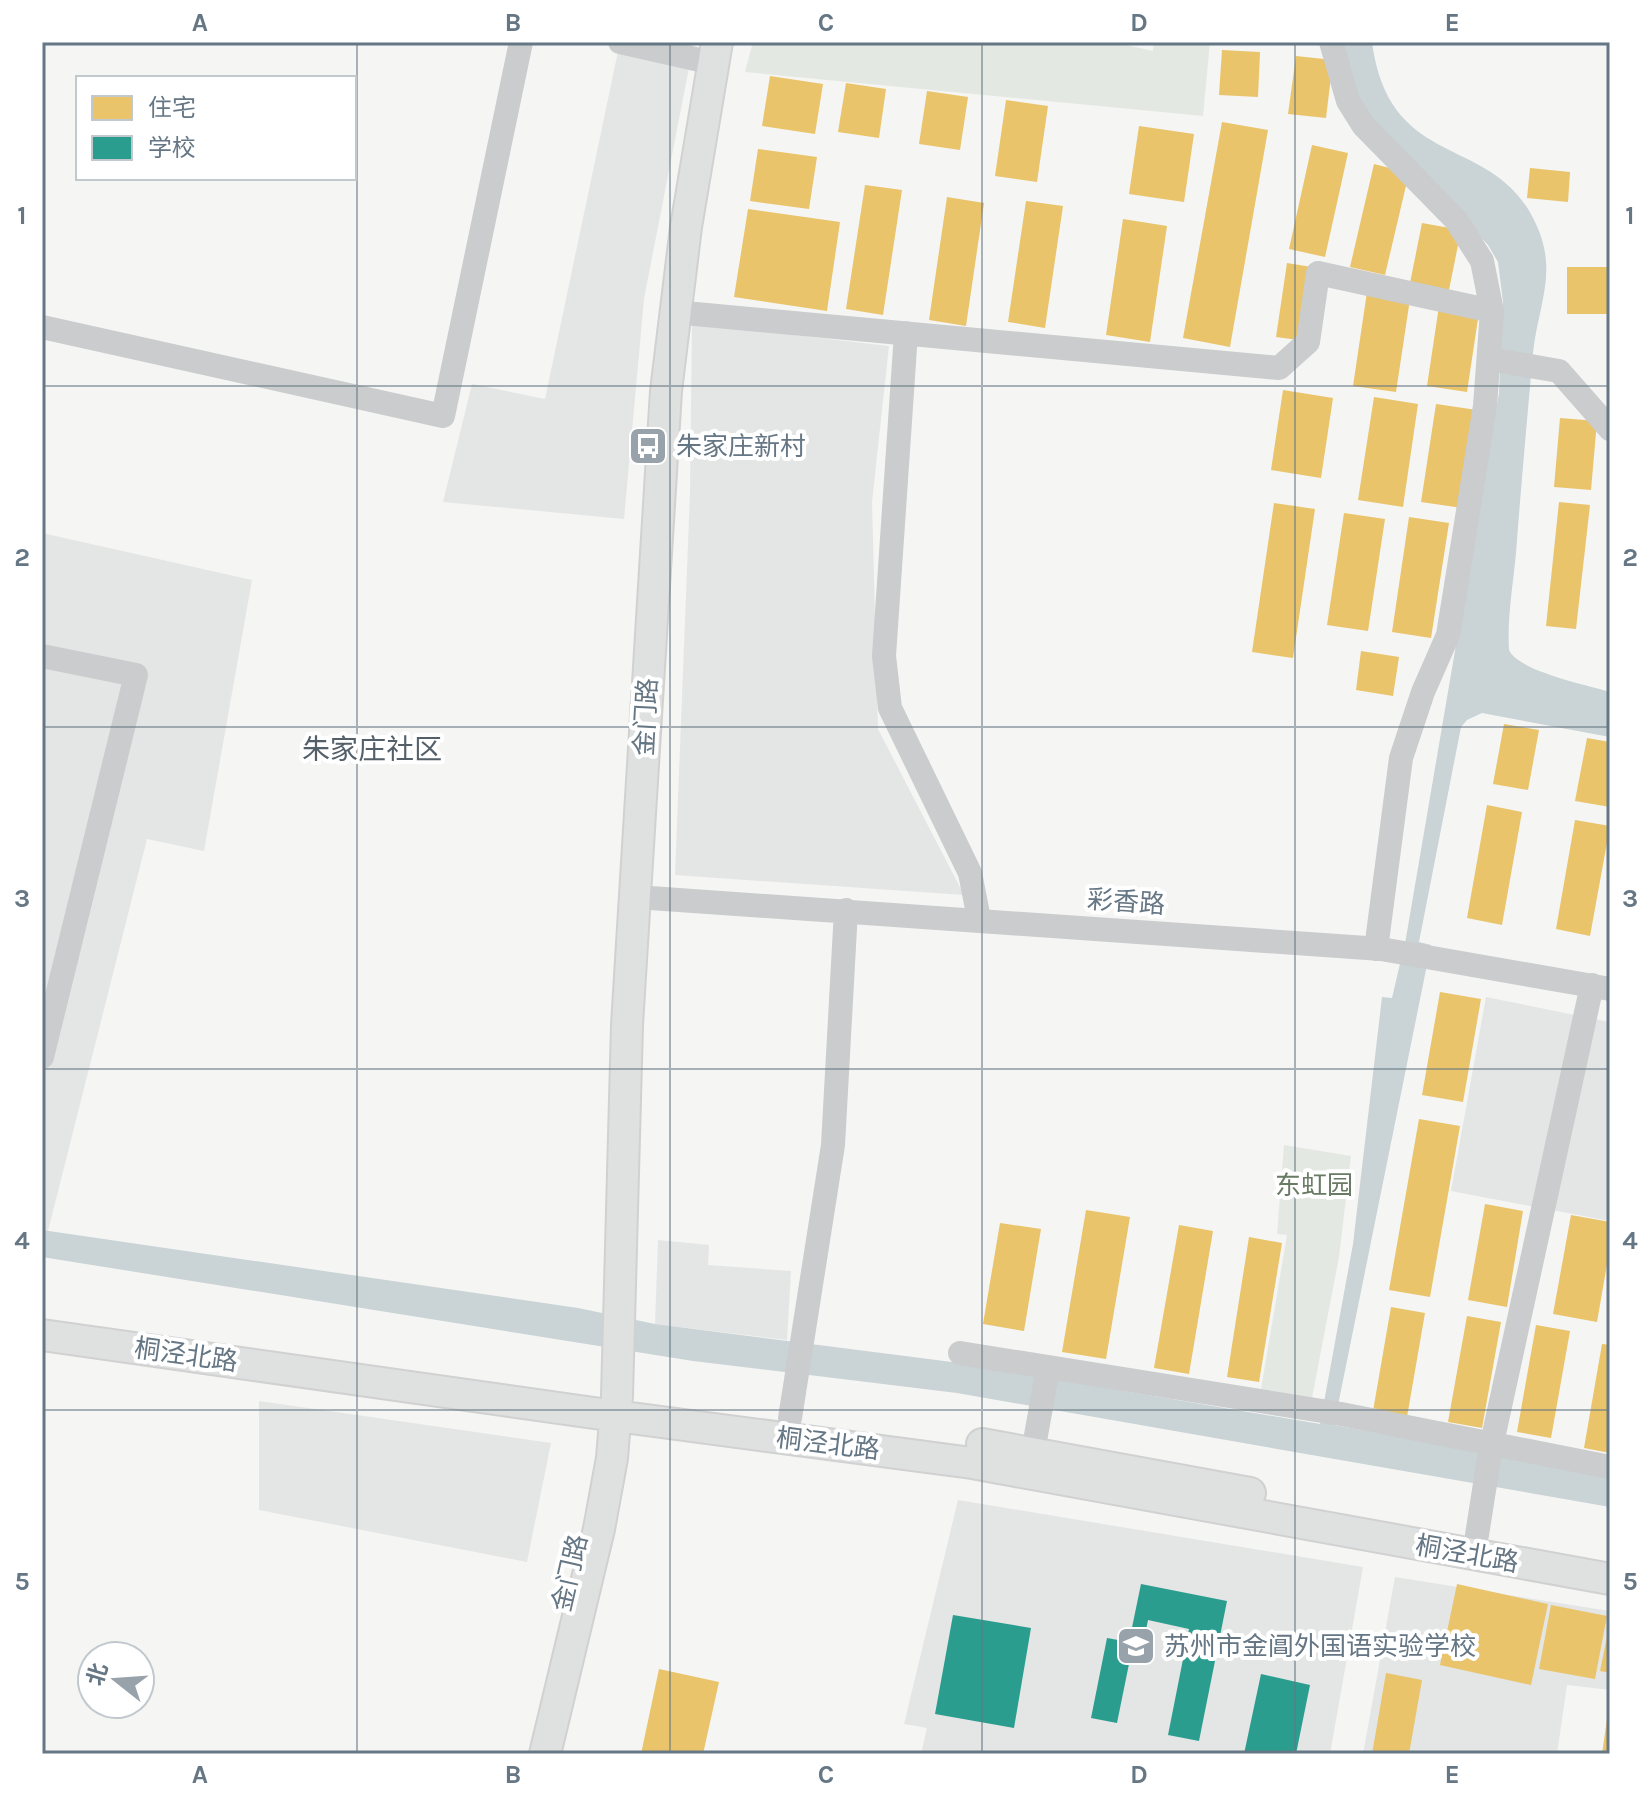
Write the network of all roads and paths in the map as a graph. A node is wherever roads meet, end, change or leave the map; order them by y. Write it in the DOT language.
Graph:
graph roads {
  1 [pos="521,42"];
  2 [pos="620,42"];
  3 [pos="1331,42"];
  4 [pos="715,53"];
  5 [pos="1492,311"];
  6 [pos="674,312"];
  7 [pos="42,327"];
  8 [pos="906,333"];
  9 [pos="1493,359"];
  10 [pos="1610,429"];
  11 [pos="42,656"];
  12 [pos="636,897"];
  13 [pos="846,910"];
  14 [pos="979,919"];
  15 [pos="1379,949"];
  16 [pos="1601,987"];
  17 [pos="42,1057"];
  18 [pos="42,1315"];
  19 [pos="42,1335"];
  20 [pos="960,1353"];
  21 [pos="1047,1371"];
  22 [pos="611,1409"];
  23 [pos="790,1418"];
  24 [pos="1492,1449"];
  25 [pos="1033,1452"];
  26 [pos="1610,1467"];
  27 [pos="1477,1535"];
  28 [pos="1610,1558"];
  29 [pos="1610,1579"];
  30 [pos="527,1754"];
  31 [pos="545,1754"];
  1 -- 7 [label="street"];
  2 -- 4 [label="street"];
  3 -- 5 [label="street"];
  4 -- 6 [label="main road, 金门路"];
  5 -- 8 [label="street"];
  5 -- 9 [label="street"];
  6 -- 8 [label="street"];
  6 -- 12 [label="main road, 金门路"];
  8 -- 14 [label="street"];
  9 -- 10 [label="street"];
  9 -- 15 [label="street"];
  11 -- 17 [label="street"];
  12 -- 13 [label="street, 彩香路"];
  12 -- 22 [label="main road, 金门路"];
  13 -- 14 [label="street, 彩香路"];
  13 -- 23 [label="street"];
  14 -- 15 [label="street, 彩香路"];
  15 -- 16 [label="street, 彩香路"];
  16 -- 24 [label="street"];
  18 -- 22 [label="main road, 桐泾北路"];
  19 -- 22 [label="main road, 桐泾北路"];
  20 -- 21 [label="street"];
  21 -- 24 [label="street"];
  21 -- 25 [label="street"];
  22 -- 23 [label="main road, 桐泾北路"];
  22 -- 29 [label="main road, 桐泾北路"];
  22 -- 30 [label="main road, 金门路"];
  22 -- 31 [label="main road, 金门路"];
  23 -- 25 [label="main road, 桐泾北路"];
  24 -- 26 [label="street"];
  24 -- 27 [label="street"];
  25 -- 27 [label="main road, 桐泾北路"];
  27 -- 28 [label="main road, 桐泾北路"];
}
